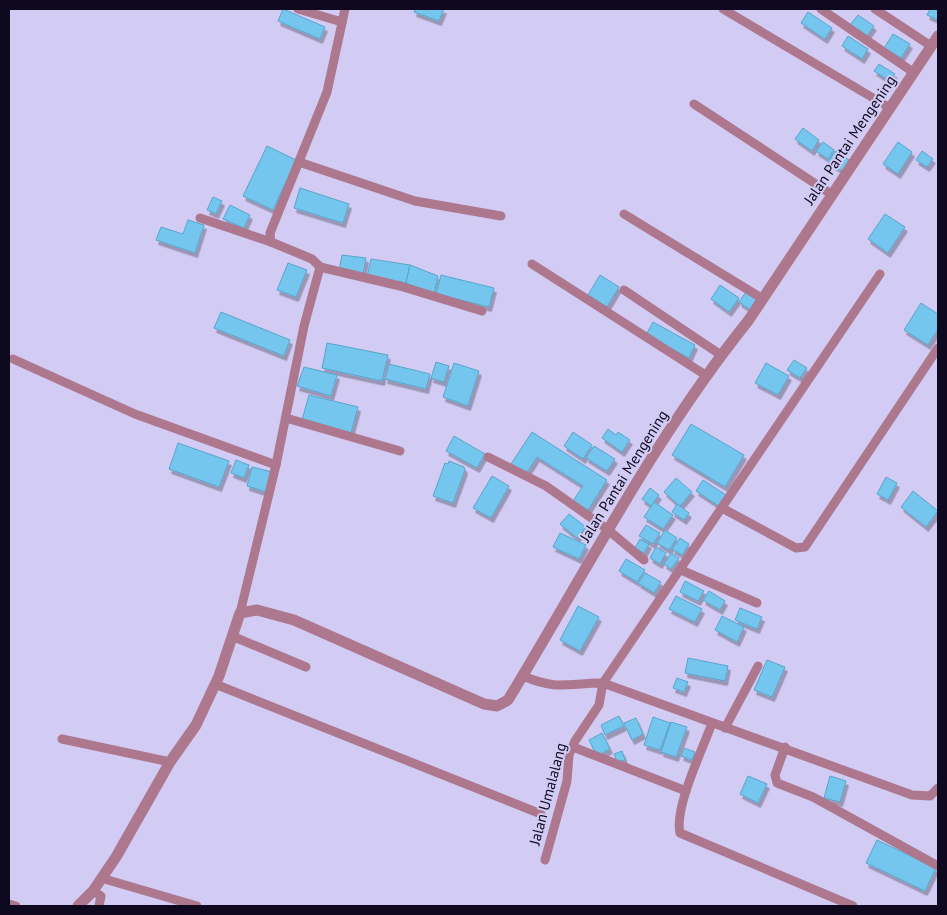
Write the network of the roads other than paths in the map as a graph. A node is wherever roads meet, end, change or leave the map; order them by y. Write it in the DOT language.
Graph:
graph roads {
  1 [pos="298,9"];
  2 [pos="345,9"];
  3 [pos="723,9"];
  4 [pos="821,9"];
  5 [pos="875,9"];
  6 [pos="342,22"];
  7 [pos="938,36"];
  8 [pos="931,46"];
  9 [pos="913,72"];
  10 [pos="694,104"];
  11 [pos="890,108"];
  12 [pos="299,162"];
  13 [pos="831,194"];
  14 [pos="624,214"];
  15 [pos="501,216"];
  16 [pos="200,218"];
  17 [pos="271,242"];
  18 [pos="532,264"];
  19 [pos="320,267"];
  20 [pos="880,274"];
  21 [pos="624,290"];
  22 [pos="763,299"];
  23 [pos="482,311"];
  24 [pos="938,348"];
  25 [pos="721,356"];
  26 [pos="13,359"];
  27 [pos="707,376"];
  28 [pos="286,418"];
  29 [pos="400,452"];
  30 [pos="488,457"];
  31 [pos="276,465"];
  32 [pos="722,508"];
  33 [pos="607,530"];
  34 [pos="644,560"];
  35 [pos="681,570"];
  36 [pos="757,603"];
  37 [pos="240,612"];
  38 [pos="232,636"];
  39 [pos="758,666"];
  40 [pos="306,667"];
  41 [pos="523,676"];
  42 [pos="215,684"];
  43 [pos="606,684"];
  44 [pos="712,723"];
  45 [pos="725,728"];
  46 [pos="62,739"];
  47 [pos="573,747"];
  48 [pos="785,747"];
  49 [pos="170,762"];
  50 [pos="938,788"];
  51 [pos="686,791"];
  52 [pos="541,814"];
  53 [pos="545,860"];
  54 [pos="938,866"];
  55 [pos="101,878"];
  56 [pos="93,891"];
  57 [pos="9,904"];
  58 [pos="16,906"];
  59 [pos="78,906"];
  60 [pos="99,906"];
  61 [pos="197,906"];
  62 [pos="853,906"];
  1 -- 6 [label="street"];
  2 -- 6 [label="street"];
  3 -- 11 [label="street"];
  4 -- 9 [label="street"];
  5 -- 8 [label="street"];
  6 -- 12 [label="street"];
  7 -- 8 [label="street, Jalan Pantai Mengening"];
  8 -- 9 [label="street, Jalan Pantai Mengening"];
  9 -- 11 [label="street, Jalan Pantai Mengening"];
  10 -- 13 [label="street"];
  11 -- 13 [label="street, Jalan Pantai Mengening"];
  12 -- 15 [label="street"];
  12 -- 17 [label="street"];
  13 -- 22 [label="street, Jalan Pantai Mengening"];
  14 -- 22 [label="street"];
  16 -- 17 [label="street"];
  17 -- 19 [label="street"];
  18 -- 27 [label="street"];
  19 -- 23 [label="street"];
  19 -- 28 [label="street"];
  20 -- 32 [label="street"];
  21 -- 25 [label="street"];
  22 -- 25 [label="street, Jalan Pantai Mengening"];
  24 -- 32 [label="street"];
  25 -- 27 [label="street, Jalan Pantai Mengening"];
  26 -- 31 [label="street"];
  27 -- 33 [label="street, Jalan Pantai Mengening"];
  28 -- 29 [label="street"];
  28 -- 31 [label="street"];
  30 -- 33 [label="street"];
  31 -- 37 [label="street"];
  32 -- 35 [label="street"];
  33 -- 34 [label="street"];
  33 -- 41 [label="street, Jalan Pantai Mengening"];
  35 -- 36 [label="street"];
  35 -- 43 [label="street"];
  37 -- 38 [label="street"];
  37 -- 41 [label="street, Jalan Pantai Mengening"];
  38 -- 40 [label="street"];
  38 -- 42 [label="street"];
  39 -- 45 [label="street"];
  41 -- 43 [label="street"];
  42 -- 49 [label="street"];
  42 -- 52 [label="street"];
  43 -- 44 [label="street"];
  43 -- 47 [label="street, Jalan Umalalang"];
  44 -- 45 [label="street"];
  44 -- 51 [label="street"];
  45 -- 48 [label="street"];
  46 -- 49 [label="street"];
  47 -- 51 [label="street"];
  47 -- 53 [label="street, Jalan Umalalang"];
  48 -- 50 [label="street"];
  48 -- 54 [label="street"];
  49 -- 55 [label="street"];
  51 -- 62 [label="street"];
  55 -- 56 [label="street"];
  55 -- 61 [label="street"];
  56 -- 59 [label="street"];
  56 -- 60 [label="street"];
  57 -- 58 [label="street"];
}
